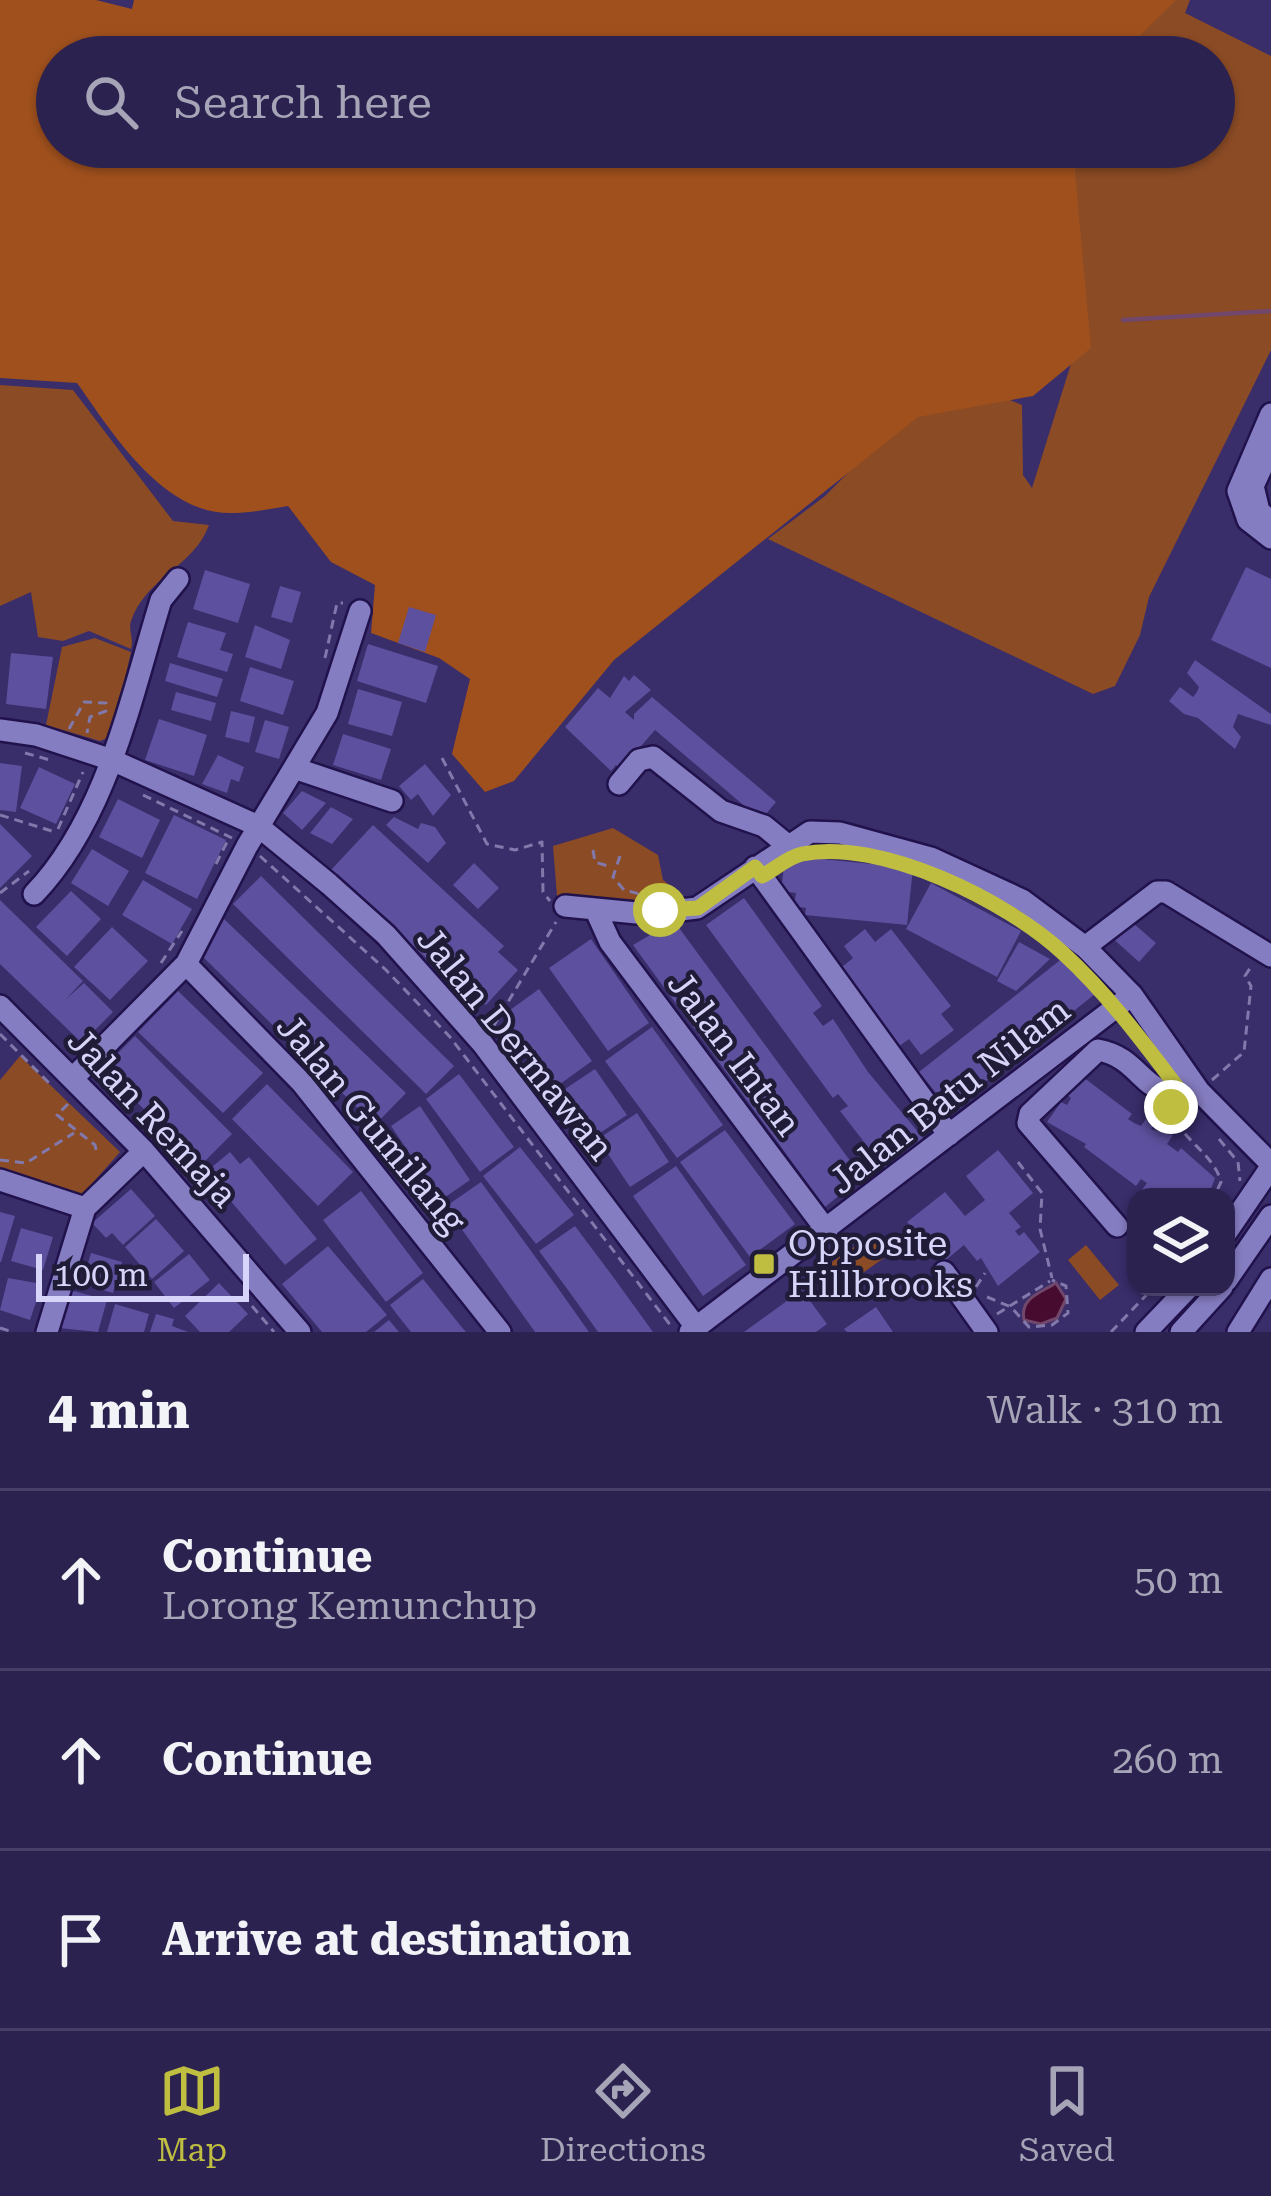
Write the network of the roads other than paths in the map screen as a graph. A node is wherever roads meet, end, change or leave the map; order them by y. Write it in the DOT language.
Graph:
graph roads {
  1 [pos="1271,414"];
  2 [pos="1271,448"];
  3 [pos="1271,522"];
  4 [pos="1271,538"];
  5 [pos="178,579"];
  6 [pos="359,610"];
  7 [pos="0,730"];
  8 [pos="114,753"];
  9 [pos="294,768"];
  10 [pos="619,784"];
  11 [pos="392,801"];
  12 [pos="244,836"];
  13 [pos="792,849"];
  14 [pos="755,867"];
  15 [pos="34,894"];
  16 [pos="558,905"];
  17 [pos="596,911"];
  18 [pos="1085,947"];
  19 [pos="1265,955"];
  20 [pos="185,964"];
  21 [pos="1124,1001"];
  22 [pos="0,1006"];
  23 [pos="1168,1046"];
  24 [pos="1141,1074"];
  25 [pos="75,1076"];
  26 [pos="1191,1093"];
  27 [pos="949,1135"];
  28 [pos="144,1151"];
  29 [pos="1271,1165"];
  30 [pos="0,1180"];
  31 [pos="85,1208"];
  32 [pos="1271,1216"];
  33 [pos="1235,1219"];
  34 [pos="1117,1226"];
  35 [pos="827,1231"];
  36 [pos="1235,1268"];
  37 [pos="944,1272"];
  38 [pos="1271,1279"];
  39 [pos="1180,1296"];
  40 [pos="1213,1296"];
  41 [pos="686,1328"];
  42 [pos="46,1332"];
  43 [pos="300,1332"];
  44 [pos="500,1332"];
  45 [pos="987,1332"];
  46 [pos="1146,1332"];
  47 [pos="1180,1332"];
  48 [pos="1238,1332"];
  1 -- 4 [label="street"];
  2 -- 3 [label="street"];
  5 -- 8 [label="street"];
  6 -- 9 [label="street"];
  7 -- 8 [label="street, Jalan Dermawan"];
  8 -- 12 [label="street, Jalan Dermawan"];
  8 -- 15 [label="street"];
  9 -- 11 [label="street"];
  9 -- 12 [label="street"];
  10 -- 13 [label="street"];
  12 -- 20 [label="street"];
  12 -- 41 [label="street, Jalan Dermawan"];
  13 -- 14 [label="street"];
  13 -- 18 [label="street"];
  14 -- 17 [label="street"];
  14 -- 27 [label="street"];
  16 -- 17 [label="street"];
  17 -- 35 [label="street, Jalan Intan"];
  18 -- 19 [label="street"];
  18 -- 21 [label="street"];
  20 -- 25 [label="street"];
  20 -- 44 [label="street, Jalan Gumilang"];
  21 -- 23 [label="street"];
  21 -- 27 [label="street, Jalan Batu Nilam"];
  22 -- 25 [label="street, Jalan Remaja"];
  23 -- 24 [label="street"];
  23 -- 26 [label="street"];
  24 -- 26 [label="street"];
  24 -- 34 [label="street"];
  25 -- 28 [label="street, Jalan Remaja"];
  26 -- 29 [label="street"];
  27 -- 35 [label="street, Jalan Batu Nilam"];
  28 -- 31 [label="street"];
  28 -- 43 [label="street, Jalan Remaja"];
  29 -- 33 [label="street"];
  30 -- 31 [label="street"];
  31 -- 42 [label="street"];
  32 -- 36 [label="street"];
  35 -- 41 [label="street, Jalan Batu Nilam"];
  37 -- 45 [label="street"];
  38 -- 48 [label="street"];
  39 -- 46 [label="street"];
  40 -- 47 [label="street"];
}
